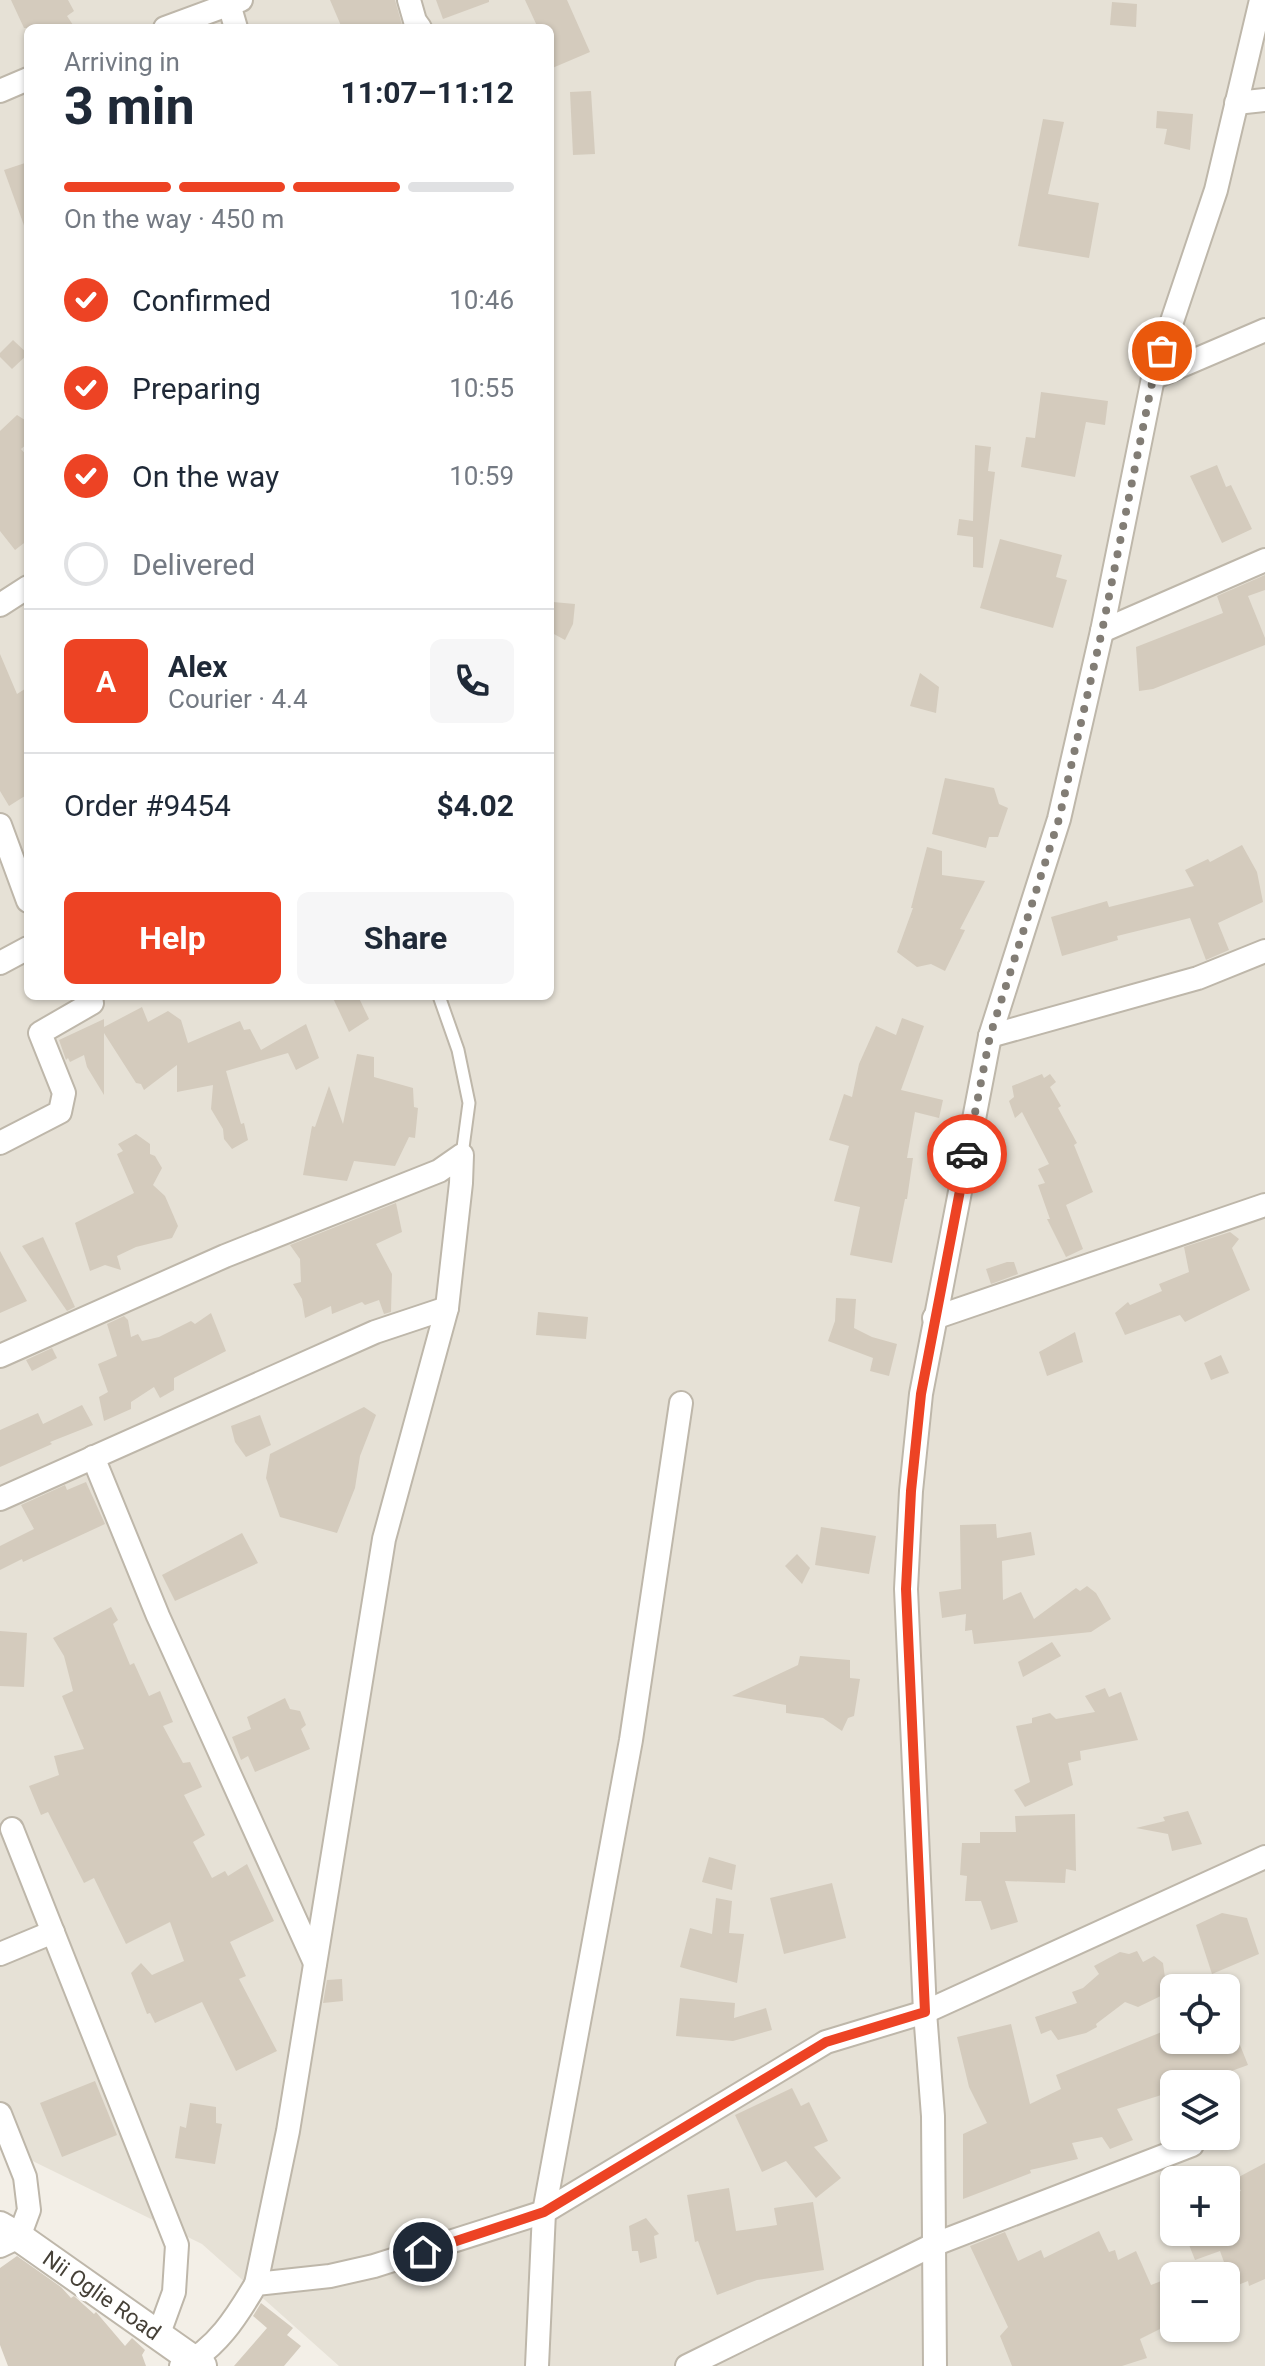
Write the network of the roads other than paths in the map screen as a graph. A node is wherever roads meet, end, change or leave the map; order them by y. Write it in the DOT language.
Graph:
graph roads {
  1 [pos="409,0"];
  2 [pos="1261,0"];
  3 [pos="235,2"];
  4 [pos="176,24"];
  5 [pos="236,24"];
  6 [pos="417,24"];
  7 [pos="24,81"];
  8 [pos="0,91"];
  9 [pos="1265,100"];
  10 [pos="1236,103"];
  11 [pos="1265,330"];
  12 [pos="1153,378"];
  13 [pos="1265,560"];
  14 [pos="24,590"];
  15 [pos="0,605"];
  16 [pos="1102,631"];
  17 [pos="1,828"];
  18 [pos="24,890"];
  19 [pos="24,950"];
  20 [pos="1265,951"];
  21 [pos="0,963"];
  22 [pos="440,1000"];
  23 [pos="92,1003"];
  24 [pos="990,1036"];
  25 [pos="0,1143"];
  26 [pos="462,1155"];
  27 [pos="1265,1205"];
  28 [pos="447,1308"];
  29 [pos="934,1318"];
  30 [pos="0,1356"];
  31 [pos="681,1403"];
  32 [pos="93,1457"];
  33 [pos="0,1499"];
  34 [pos="12,1829"];
  35 [pos="1265,1857"];
  36 [pos="53,1932"];
  37 [pos="0,1954"];
  38 [pos="315,1963"];
  39 [pos="925,2012"];
  40 [pos="0,2114"];
  41 [pos="1179,2150"];
  42 [pos="544,2212"];
  43 [pos="6,2236"];
  44 [pos="933,2245"];
  45 [pos="256,2284"];
  46 [pos="158,2336"];
  47 [pos="192,2364"];
  48 [pos="537,2366"];
  49 [pos="687,2366"];
  50 [pos="935,2366"];
  1 -- 6 [label="street"];
  2 -- 10 [label="street"];
  3 -- 4 [label="street"];
  3 -- 5 [label="street"];
  7 -- 8 [label="street"];
  9 -- 10 [label="street"];
  10 -- 12 [label="street"];
  11 -- 12 [label="street"];
  12 -- 16 [label="street"];
  13 -- 16 [label="street"];
  14 -- 15 [label="street"];
  16 -- 24 [label="street"];
  17 -- 18 [label="street"];
  19 -- 21 [label="street"];
  20 -- 24 [label="street"];
  22 -- 26 [label="lane"];
  23 -- 25 [label="street"];
  24 -- 29 [label="street"];
  26 -- 28 [label="street"];
  26 -- 30 [label="street"];
  27 -- 29 [label="street"];
  28 -- 32 [label="street"];
  28 -- 38 [label="street"];
  29 -- 39 [label="street"];
  31 -- 42 [label="street"];
  32 -- 33 [label="street"];
  32 -- 38 [label="street"];
  34 -- 36 [label="street"];
  35 -- 39 [label="street"];
  36 -- 37 [label="street"];
  36 -- 46 [label="street"];
  38 -- 45 [label="street"];
  39 -- 42 [label="street"];
  39 -- 44 [label="street"];
  40 -- 43 [label="street"];
  41 -- 44 [label="street"];
  42 -- 45 [label="street"];
  42 -- 48 [label="street"];
  43 -- 46 [label="street, Nii Oglie Road"];
  44 -- 49 [label="street"];
  44 -- 50 [label="street"];
  45 -- 47 [label="street"];
  46 -- 47 [label="street, Nii Oglie Road"];
}
